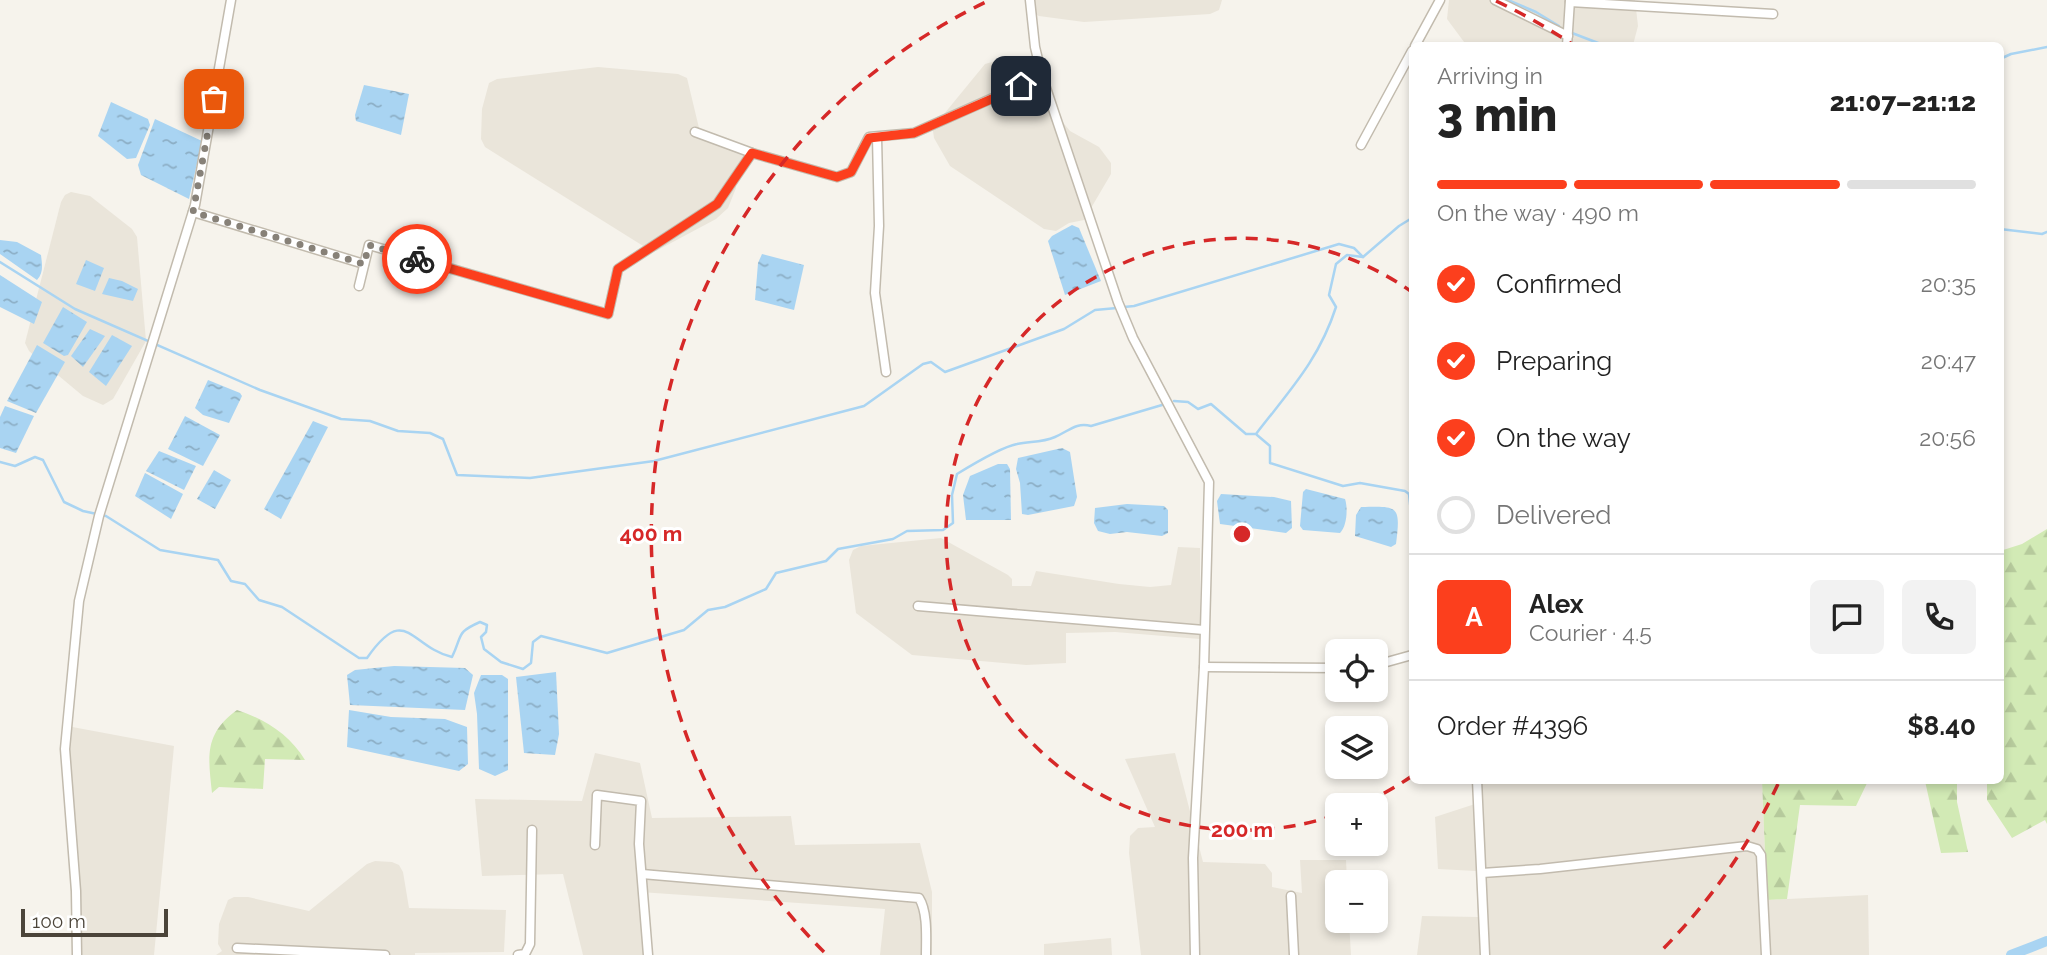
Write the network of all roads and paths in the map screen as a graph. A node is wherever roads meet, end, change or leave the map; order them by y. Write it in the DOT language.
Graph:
graph roads {
  1 [pos="231,0"];
  2 [pos="1030,0"];
  3 [pos="1440,0"];
  4 [pos="1495,0"];
  5 [pos="1570,1"];
  6 [pos="1773,14"];
  7 [pos="1567,41"];
  8 [pos="1417,42"];
  9 [pos="1409,57"];
  10 [pos="1042,76"];
  11 [pos="695,132"];
  12 [pos="877,137"];
  13 [pos="1361,145"];
  14 [pos="752,153"];
  15 [pos="193,212"];
  16 [pos="364,264"];
  17 [pos="359,286"];
  18 [pos="886,372"];
  19 [pos="918,606"];
  20 [pos="1204,630"];
  21 [pos="1409,656"];
  22 [pos="1388,662"];
  23 [pos="1204,667"];
  24 [pos="1325,668"];
  25 [pos="1477,784"];
  26 [pos="532,830"];
  27 [pos="596,845"];
  28 [pos="1482,873"];
  29 [pos="642,874"];
  30 [pos="1292,895"];
  31 [pos="237,948"];
  32 [pos="77,955"];
  33 [pos="385,955"];
  34 [pos="518,955"];
  35 [pos="648,955"];
  36 [pos="926,955"];
  37 [pos="1195,955"];
  38 [pos="1294,955"];
  39 [pos="1485,955"];
  40 [pos="1766,955"];
  1 -- 15 [label="street"];
  2 -- 10 [label="street"];
  3 -- 8 [label="street"];
  4 -- 7 [label="street"];
  5 -- 6 [label="street"];
  5 -- 7 [label="street"];
  9 -- 13 [label="street"];
  10 -- 12 [label="street"];
  10 -- 20 [label="street"];
  11 -- 14 [label="street"];
  12 -- 14 [label="street"];
  12 -- 18 [label="street"];
  14 -- 16 [label="street"];
  15 -- 16 [label="street"];
  15 -- 32 [label="street"];
  16 -- 17 [label="street"];
  19 -- 20 [label="street"];
  20 -- 23 [label="street"];
  21 -- 22 [label="street"];
  23 -- 24 [label="street"];
  23 -- 37 [label="street"];
  25 -- 28 [label="street"];
  26 -- 34 [label="street"];
  27 -- 29 [label="street"];
  28 -- 39 [label="street"];
  28 -- 40 [label="street"];
  29 -- 35 [label="street"];
  29 -- 36 [label="street"];
  30 -- 38 [label="street"];
  31 -- 33 [label="street"];
}
